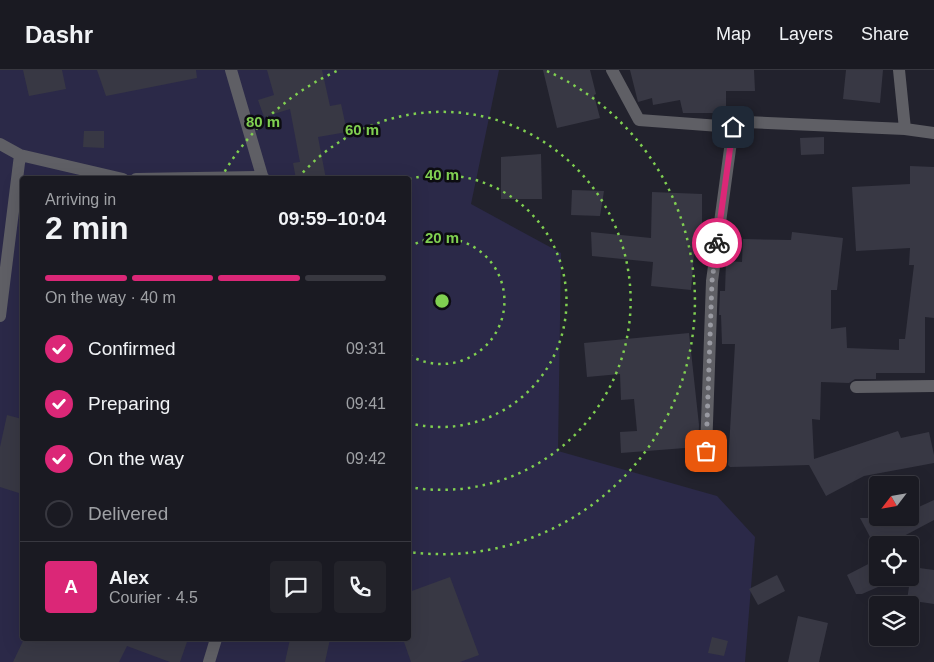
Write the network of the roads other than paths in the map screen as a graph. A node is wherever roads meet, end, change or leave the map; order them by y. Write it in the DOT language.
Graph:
graph roads {
  1 [pos="231,70"];
  2 [pos="612,70"];
  3 [pos="899,70"];
  4 [pos="746,122"];
  5 [pos="906,128"];
  6 [pos="934,133"];
  7 [pos="0,144"];
  8 [pos="20,155"];
  9 [pos="110,176"];
  10 [pos="262,176"];
  11 [pos="0,316"];
  12 [pos="934,386"];
  13 [pos="856,387"];
  14 [pos="706,451"];
  15 [pos="215,641"];
  16 [pos="209,662"];
  1 -- 10 [label="street"];
  2 -- 14 [label="street"];
  3 -- 5 [label="street"];
  4 -- 5 [label="street"];
  5 -- 6 [label="street"];
  7 -- 8 [label="street"];
  8 -- 9 [label="street"];
  8 -- 11 [label="street"];
  12 -- 13 [label="street"];
  15 -- 16 [label="street"];
}
